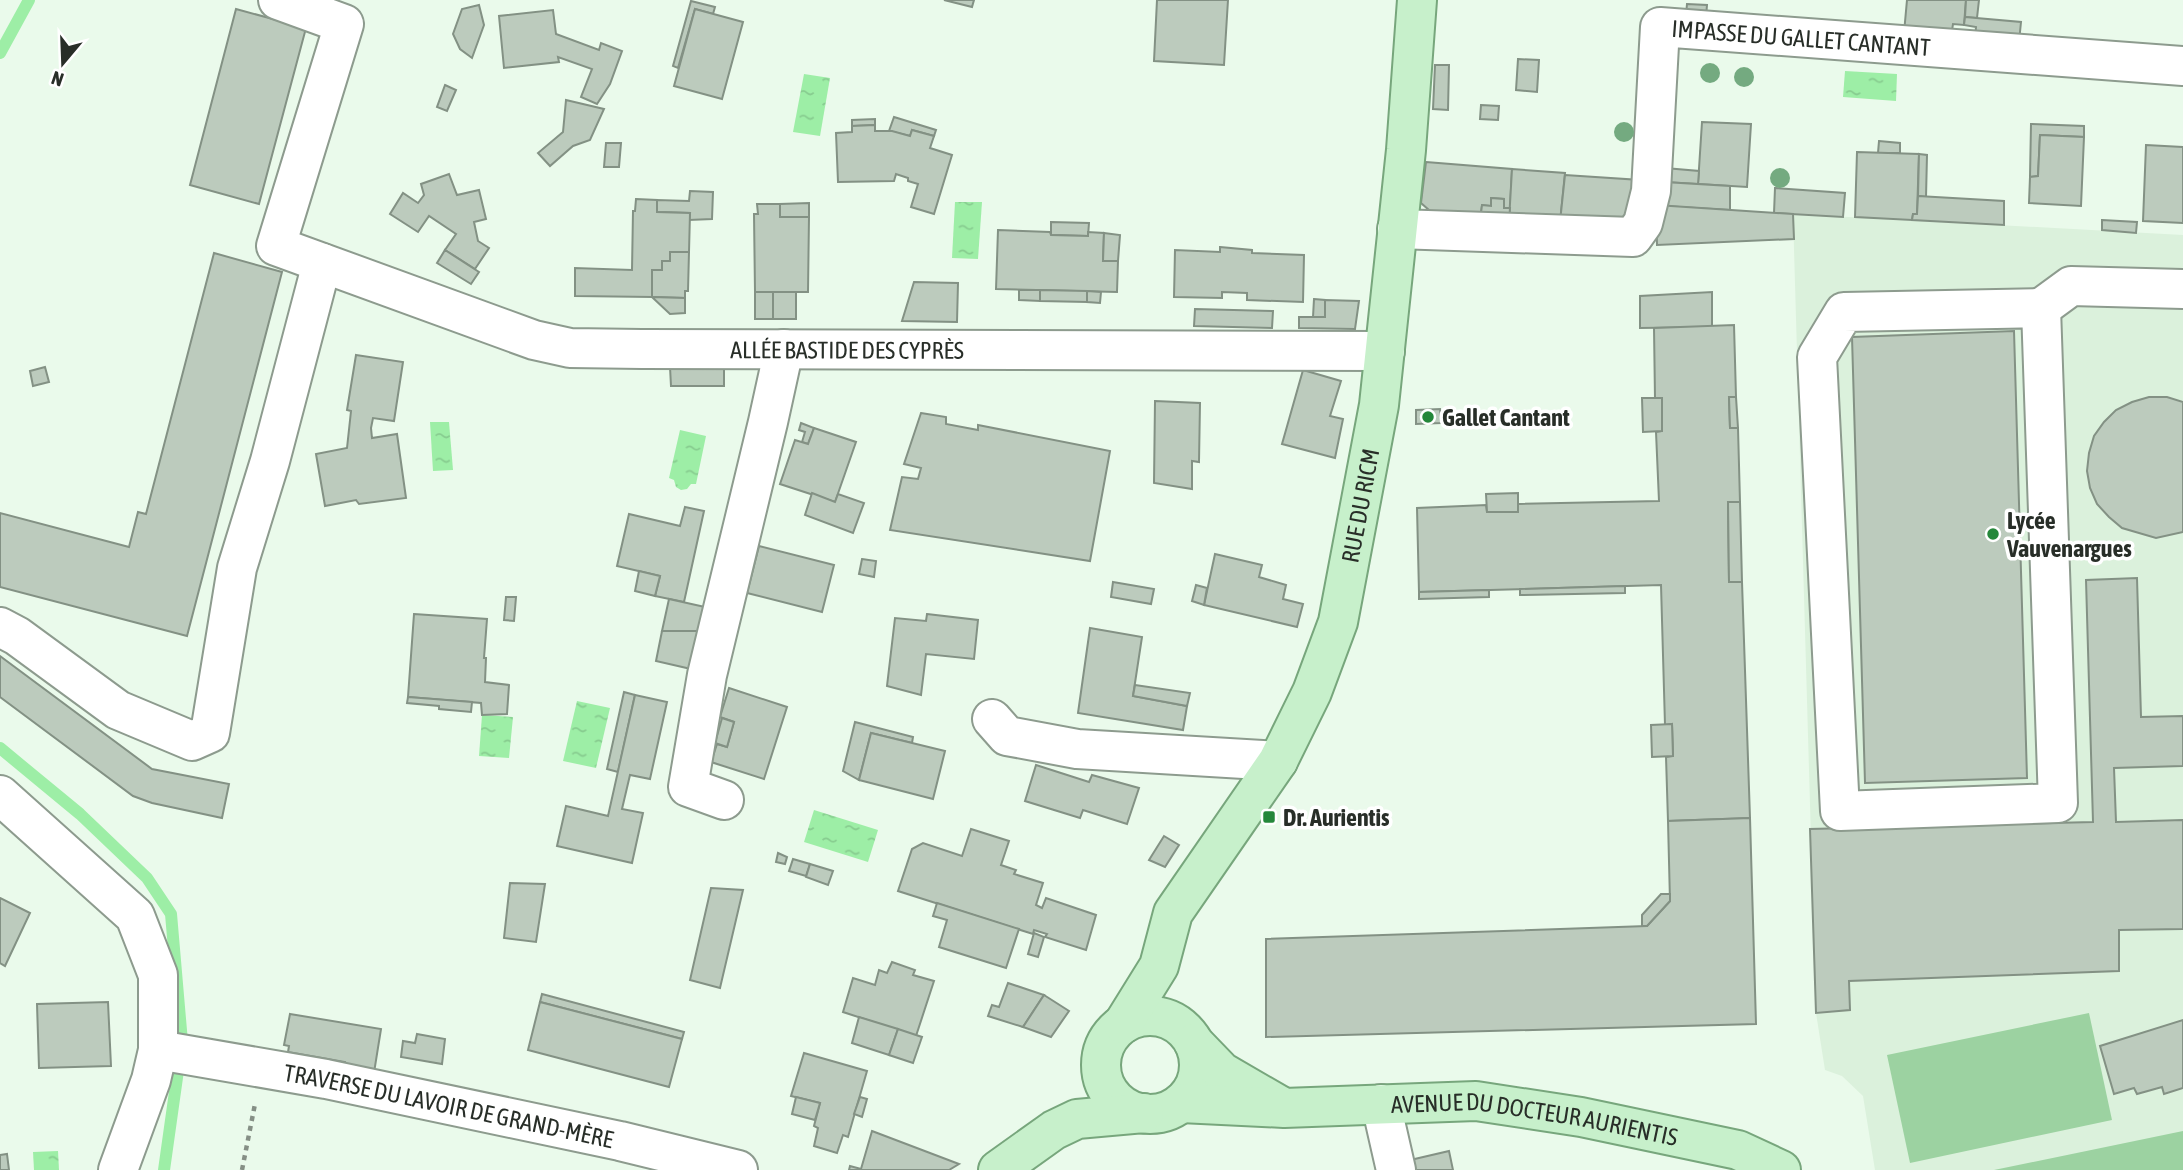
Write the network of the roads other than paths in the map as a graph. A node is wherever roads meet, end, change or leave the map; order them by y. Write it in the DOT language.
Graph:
graph roads {
  1 [pos="278,0"];
  2 [pos="1418,0"];
  3 [pos="2183,66"];
  4 [pos="1397,229"];
  5 [pos="323,263"];
  6 [pos="2183,289"];
  7 [pos="2041,308"];
  8 [pos="784,349"];
  9 [pos="1385,351"];
  10 [pos="0,627"];
  11 [pos="992,719"];
  12 [pos="1278,761"];
  13 [pos="0,795"];
  14 [pos="724,800"];
  15 [pos="1159,965"];
  16 [pos="1187,1035"];
  17 [pos="1112,1040"];
  18 [pos="175,1053"];
  19 [pos="1181,1103"];
  20 [pos="1381,1104"];
  21 [pos="1284,1108"];
  22 [pos="1144,1113"];
  23 [pos="1054,1130"];
  24 [pos="118,1170"];
  25 [pos="738,1170"];
  26 [pos="998,1170"];
  27 [pos="1396,1170"];
  28 [pos="1781,1170"];
  1 -- 5 [label="street, ALLÉE BASTIDE DES CYPRÈS"];
  2 -- 4 [label="main road, RUE DU RICM"];
  3 -- 4 [label="street, IMPASSE DU GALLET CANTANT"];
  4 -- 9 [label="main road, RUE DU RICM"];
  5 -- 8 [label="street, ALLÉE BASTIDE DES CYPRÈS"];
  5 -- 10 [label="street"];
  6 -- 7 [label="street"];
  7 -- 7 [label="street"];
  8 -- 9 [label="street, ALLÉE BASTIDE DES CYPRÈS"];
  8 -- 14 [label="street"];
  9 -- 12 [label="main road, RUE DU RICM"];
  11 -- 12 [label="street"];
  12 -- 15 [label="main road, RUE DU RICM"];
  13 -- 18 [label="street"];
  15 -- 16 [label="main road"];
  15 -- 17 [label="main road, RUE DU RICM"];
  16 -- 17 [label="main road"];
  16 -- 19 [label="main road"];
  16 -- 21 [label="main road"];
  17 -- 22 [label="main road"];
  17 -- 23 [label="main road, RUE DU RICM"];
  18 -- 24 [label="street"];
  18 -- 25 [label="street, TRAVERSE DU LAVOIR DE GRAND-MÈRE"];
  19 -- 21 [label="main road, AVENUE DU DOCTEUR AURIENTIS"];
  19 -- 22 [label="main road"];
  20 -- 21 [label="main road, AVENUE DU DOCTEUR AURIENTIS"];
  20 -- 27 [label="street"];
  20 -- 28 [label="main road, AVENUE DU DOCTEUR AURIENTIS"];
  22 -- 23 [label="main road"];
  23 -- 26 [label="main road"];
}
